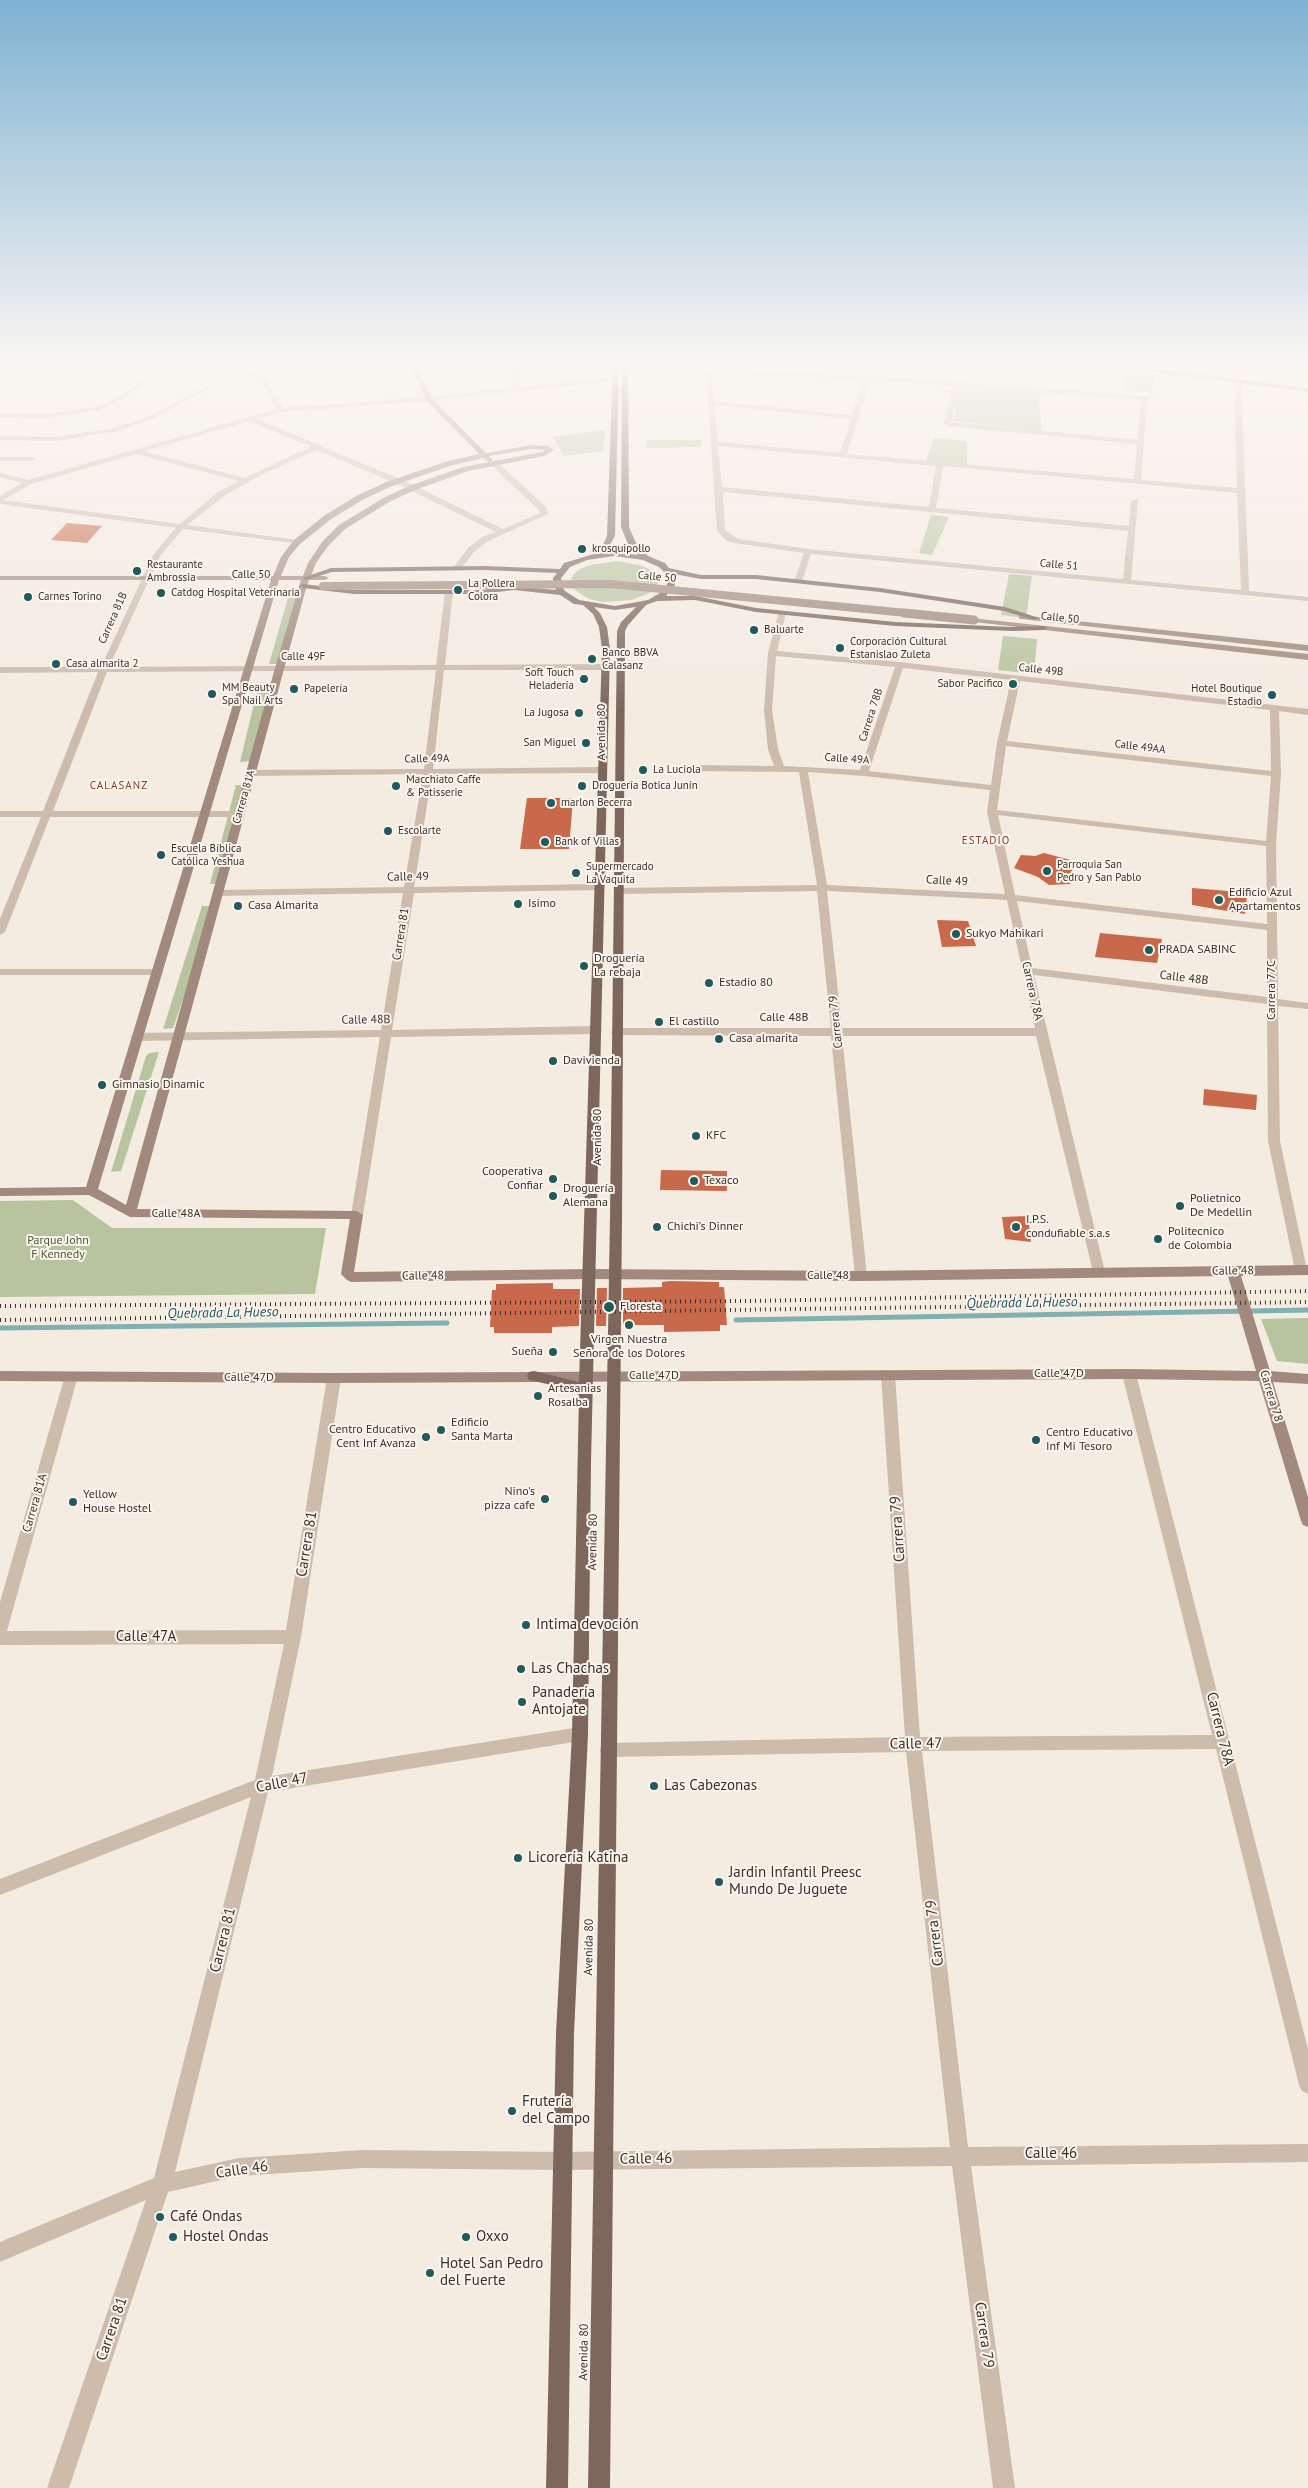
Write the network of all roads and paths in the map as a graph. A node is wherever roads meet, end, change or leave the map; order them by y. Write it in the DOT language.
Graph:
graph roads {
  1 [pos="16,479"];
  2 [pos="38,479"];
  3 [pos="241,479"];
  4 [pos="393,479"];
  5 [pos="403,479"];
  6 [pos="441,479"];
  7 [pos="510,479"];
  8 [pos="613,479"];
  9 [pos="625,479"];
  10 [pos="719,479"];
  11 [pos="937,479"];
  12 [pos="1103,479"];
  13 [pos="1241,479"];
  14 [pos="244,480"];
  15 [pos="397,481"];
  16 [pos="28,482"];
  17 [pos="1137,482"];
  18 [pos="412,488"];
  19 [pos="720,489"];
  20 [pos="1242,491"];
  21 [pos="0,500"];
  22 [pos="1135,501"];
  23 [pos="932,510"];
  24 [pos="179,527"];
  25 [pos="1133,529"];
  26 [pos="501,531"];
  27 [pos="297,542"];
  28 [pos="808,551"];
  29 [pos="598,555"];
  30 [pos="645,558"];
  31 [pos="457,568"];
  32 [pos="668,570"];
  33 [pos="561,571"];
  34 [pos="0,578"];
  35 [pos="798,581"];
  36 [pos="143,582"];
  37 [pos="273,582"];
  38 [pos="304,582"];
  39 [pos="1128,583"];
  40 [pos="0,584"];
  41 [pos="449,592"];
  42 [pos="562,593"];
  43 [pos="1244,594"];
  44 [pos="656,599"];
  45 [pos="1308,599"];
  46 [pos="643,604"];
  47 [pos="587,605"];
  48 [pos="782,613"];
  49 [pos="974,616"];
  50 [pos="1035,618"];
  51 [pos="1044,628"];
  52 [pos="1308,648"];
  53 [pos="772,653"];
  54 [pos="1308,657"];
  55 [pos="900,665"];
  56 [pos="606,667"];
  57 [pos="279,668"];
  58 [pos="439,668"];
  59 [pos="104,669"];
  60 [pos="247,669"];
  61 [pos="0,670"];
  62 [pos="1016,678"];
  63 [pos="1274,708"];
  64 [pos="1308,712"];
  65 [pos="1002,743"];
  66 [pos="695,768"];
  67 [pos="780,769"];
  68 [pos="803,769"];
  69 [pos="602,770"];
  70 [pos="428,771"];
  71 [pos="251,773"];
  72 [pos="864,773"];
  73 [pos="1276,774"];
  74 [pos="997,788"];
  75 [pos="992,812"];
  76 [pos="0,814"];
  77 [pos="45,814"];
  78 [pos="204,814"];
  79 [pos="240,814"];
  80 [pos="1271,844"];
  81 [pos="600,887"];
  82 [pos="822,888"];
  83 [pos="407,890"];
  84 [pos="619,891"];
  85 [pos="217,892"];
  86 [pos="1010,897"];
  87 [pos="1272,928"];
  88 [pos="0,932"];
  89 [pos="1027,971"];
  90 [pos="0,972"];
  91 [pos="156,972"];
  92 [pos="1271,1003"];
  93 [pos="1308,1006"];
  94 [pos="596,1030"];
  95 [pos="617,1032"];
  96 [pos="837,1032"];
  97 [pos="1041,1032"];
  98 [pos="386,1033"];
  99 [pos="178,1036"];
  100 [pos="136,1037"];
  101 [pos="0,1192"];
  102 [pos="90,1192"];
  103 [pos="130,1213"];
  104 [pos="357,1215"];
  105 [pos="1233,1270"];
  106 [pos="1305,1270"];
  107 [pos="1099,1272"];
  108 [pos="589,1274"];
  109 [pos="614,1275"];
  110 [pos="347,1276"];
  111 [pos="862,1276"];
  112 [pos="1129,1374"];
  113 [pos="586,1375"];
  114 [pos="888,1375"];
  115 [pos="0,1376"];
  116 [pos="71,1376"];
  117 [pos="534,1376"];
  118 [pos="613,1376"];
  119 [pos="1265,1376"];
  120 [pos="334,1378"];
  121 [pos="1308,1380"];
  122 [pos="586,1393"];
  123 [pos="1308,1521"];
  124 [pos="0,1629"];
  125 [pos="292,1637"];
  126 [pos="0,1638"];
  127 [pos="580,1734"];
  128 [pos="1223,1742"];
  129 [pos="913,1744"];
  130 [pos="608,1750"];
  131 [pos="262,1785"];
  132 [pos="0,1887"];
  133 [pos="1308,2085"];
  134 [pos="1308,2153"];
  135 [pos="960,2155"];
  136 [pos="562,2160"];
  137 [pos="604,2160"];
  138 [pos="162,2184"];
  139 [pos="0,2252"];
  140 [pos="58,2488"];
  141 [pos="557,2488"];
  142 [pos="599,2488"];
  143 [pos="1004,2488"];
  1 -- 16 [label="street"];
  2 -- 16 [label="street"];
  3 -- 14 [label="street"];
  4 -- 15 [label="street"];
  5 -- 15 [label="street"];
  6 -- 18 [label="street, Carrera 81A"];
  7 -- 26 [label="street"];
  8 -- 29 [label="main road"];
  9 -- 30 [label="main road"];
  10 -- 19 [label="street, Calle 51"];
  11 -- 23 [label="street"];
  12 -- 17 [label="street"];
  13 -- 20 [label="street"];
  14 -- 24 [label="street, Carrera 81B"];
  15 -- 18 [label="street"];
  15 -- 27 [label="street"];
  16 -- 21 [label="street"];
  17 -- 20 [label="street"];
  18 -- 26 [label="street"];
  18 -- 38 [label="street, Carrera 81A"];
  19 -- 23 [label="street"];
  19 -- 28 [label="street, Calle 51"];
  20 -- 43 [label="street"];
  21 -- 24 [label="street"];
  22 -- 25 [label="street"];
  23 -- 25 [label="street"];
  24 -- 27 [label="street"];
  24 -- 36 [label="street, Carrera 81B"];
  25 -- 39 [label="street"];
  26 -- 31 [label="street"];
  27 -- 37 [label="street"];
  28 -- 35 [label="street"];
  28 -- 39 [label="street, Calle 51"];
  29 -- 30 [label="main road"];
  29 -- 33 [label="main road"];
  30 -- 32 [label="main road"];
  31 -- 33 [label="main road"];
  31 -- 38 [label="main road"];
  32 -- 35 [label="main road"];
  32 -- 44 [label="main road"];
  33 -- 42 [label="main road"];
  34 -- 36 [label="street, Calle 50"];
  35 -- 50 [label="main road"];
  36 -- 37 [label="street, Calle 50"];
  36 -- 40 [label="street, Calle 50"];
  36 -- 59 [label="street, Carrera 81B"];
  37 -- 38 [label="street, Calle 50"];
  37 -- 60 [label="street"];
  38 -- 41 [label="main road"];
  38 -- 49 [label="street, Calle 50, bridge"];
  38 -- 57 [label="street, Carrera 81A"];
  39 -- 43 [label="street, Calle 51"];
  41 -- 42 [label="main road"];
  41 -- 58 [label="street, Carrera 81"];
  42 -- 47 [label="main road"];
  43 -- 45 [label="street, Calle 51"];
  44 -- 46 [label="main road"];
  44 -- 48 [label="main road"];
  46 -- 47 [label="main road"];
  46 -- 84 [label="main road, Avenida 80"];
  47 -- 56 [label="main road, Avenida 80"];
  48 -- 51 [label="main road"];
  48 -- 53 [label="street"];
  49 -- 50 [label="street, Calle 50"];
  49 -- 51 [label="street, Calle 50"];
  50 -- 52 [label="street, Calle 50"];
  51 -- 54 [label="street, Calle 50"];
  53 -- 55 [label="street, Calle 49B"];
  53 -- 67 [label="street"];
  55 -- 62 [label="street, Calle 49B"];
  55 -- 72 [label="street, Carrera 78B"];
  56 -- 58 [label="street, Calle 49F"];
  56 -- 69 [label="main road, Avenida 80"];
  57 -- 58 [label="street, Calle 49F"];
  57 -- 60 [label="street, Calle 49F"];
  57 -- 71 [label="street, Carrera 81A"];
  58 -- 70 [label="street, Carrera 81"];
  59 -- 60 [label="street, Calle 49F"];
  59 -- 61 [label="street, Calle 49F"];
  59 -- 77 [label="street, Carrera 81B"];
  60 -- 78 [label="street"];
  62 -- 63 [label="street, Calle 49B"];
  62 -- 65 [label="street, Carrera 78A"];
  63 -- 64 [label="street, Calle 49B"];
  63 -- 73 [label="street, Carrera 77C"];
  65 -- 73 [label="street, Calle 49AA"];
  65 -- 74 [label="street, Carrera 78A"];
  66 -- 67 [label="street, Calle 49A"];
  67 -- 68 [label="street, Calle 49A"];
  68 -- 72 [label="street, Calle 49A"];
  68 -- 82 [label="street, Carrera 79"];
  69 -- 70 [label="street, Calle 49A"];
  69 -- 81 [label="main road, Avenida 80"];
  70 -- 71 [label="street, Calle 49A"];
  70 -- 83 [label="street, Carrera 81"];
  71 -- 79 [label="street, Carrera 81A"];
  72 -- 74 [label="street, Calle 49A"];
  73 -- 80 [label="street, Carrera 77C"];
  74 -- 75 [label="street, Carrera 78A"];
  75 -- 80 [label="street"];
  75 -- 86 [label="street, Carrera 78A"];
  76 -- 77 [label="street"];
  77 -- 78 [label="street"];
  77 -- 88 [label="street, Carrera 81B"];
  78 -- 79 [label="street"];
  78 -- 91 [label="street"];
  79 -- 85 [label="street, Carrera 81A"];
  80 -- 87 [label="street, Carrera 77C"];
  81 -- 83 [label="street, Calle 49"];
  81 -- 94 [label="main road, Avenida 80"];
  82 -- 84 [label="street, Calle 49"];
  82 -- 86 [label="street, Calle 49"];
  82 -- 96 [label="street, Carrera 79"];
  83 -- 85 [label="street, Calle 49"];
  83 -- 98 [label="street, Carrera 81"];
  84 -- 95 [label="main road, Avenida 80"];
  85 -- 99 [label="street, Carrera 81A"];
  86 -- 87 [label="street, Calle 49"];
  86 -- 89 [label="street, Carrera 78A"];
  87 -- 92 [label="street, Carrera 77C"];
  89 -- 92 [label="street, Calle 48B"];
  89 -- 97 [label="street, Carrera 78A"];
  90 -- 91 [label="street"];
  91 -- 100 [label="street"];
  92 -- 93 [label="street, Calle 48B"];
  92 -- 106 [label="street, Carrera 77C"];
  94 -- 98 [label="street, Calle 48B"];
  94 -- 108 [label="main road, Avenida 80"];
  95 -- 96 [label="street, Calle 48B"];
  95 -- 109 [label="main road, Avenida 80"];
  96 -- 97 [label="street, Calle 48B"];
  96 -- 111 [label="street, Carrera 79"];
  97 -- 107 [label="street, Carrera 78A"];
  98 -- 99 [label="street, Calle 48B"];
  98 -- 104 [label="street, Carrera 81"];
  99 -- 100 [label="street, Calle 48B"];
  99 -- 103 [label="street, Carrera 81A"];
  100 -- 102 [label="street"];
  101 -- 102 [label="street, Calle 48A"];
  102 -- 103 [label="street, Calle 48A"];
  103 -- 104 [label="street, Calle 48A"];
  104 -- 110 [label="street, Carrera 81"];
  105 -- 106 [label="street, Calle 48"];
  105 -- 107 [label="street, Calle 48"];
  105 -- 119 [label="street, Carrera 78"];
  107 -- 111 [label="street, Calle 48"];
  108 -- 109 [label="street, Calle 48"];
  108 -- 110 [label="street, Calle 48"];
  108 -- 113 [label="main road, Avenida 80"];
  109 -- 111 [label="street, Calle 48"];
  109 -- 118 [label="main road, Avenida 80"];
  112 -- 114 [label="street, Calle 47D"];
  112 -- 119 [label="street, Calle 47D"];
  112 -- 128 [label="street, Carrera 78A"];
  113 -- 117 [label="street, Calle 47D"];
  113 -- 118 [label="street, Calle 47D"];
  113 -- 122 [label="main road, Avenida 80"];
  114 -- 118 [label="street, Calle 47D"];
  114 -- 129 [label="street, Carrera 79"];
  115 -- 116 [label="street, Calle 47D"];
  116 -- 120 [label="street, Calle 47D"];
  116 -- 124 [label="street, Carrera 81A"];
  117 -- 120 [label="street, Calle 47D"];
  117 -- 122 [label="main road"];
  118 -- 130 [label="main road, Avenida 80"];
  119 -- 121 [label="street, Calle 47D"];
  119 -- 123 [label="street, Carrera 78"];
  120 -- 125 [label="street, Carrera 81"];
  122 -- 127 [label="main road, Avenida 80"];
  125 -- 126 [label="street, Calle 47A"];
  125 -- 131 [label="street, Carrera 81"];
  127 -- 131 [label="street, Calle 47"];
  127 -- 136 [label="main road, Avenida 80"];
  128 -- 129 [label="street, Calle 47"];
  128 -- 133 [label="street, Carrera 78A"];
  129 -- 130 [label="street, Calle 47"];
  129 -- 135 [label="street, Carrera 79"];
  130 -- 137 [label="main road, Avenida 80"];
  131 -- 132 [label="street, Calle 47"];
  131 -- 138 [label="street, Carrera 81"];
  134 -- 135 [label="street, Calle 46"];
  135 -- 137 [label="street, Calle 46"];
  135 -- 143 [label="street, Carrera 79"];
  136 -- 137 [label="street, Calle 46"];
  136 -- 138 [label="street, Calle 46"];
  136 -- 141 [label="main road, Avenida 80"];
  137 -- 142 [label="main road, Avenida 80"];
  138 -- 139 [label="street, Calle 46"];
  138 -- 140 [label="street, Carrera 81"];
}
